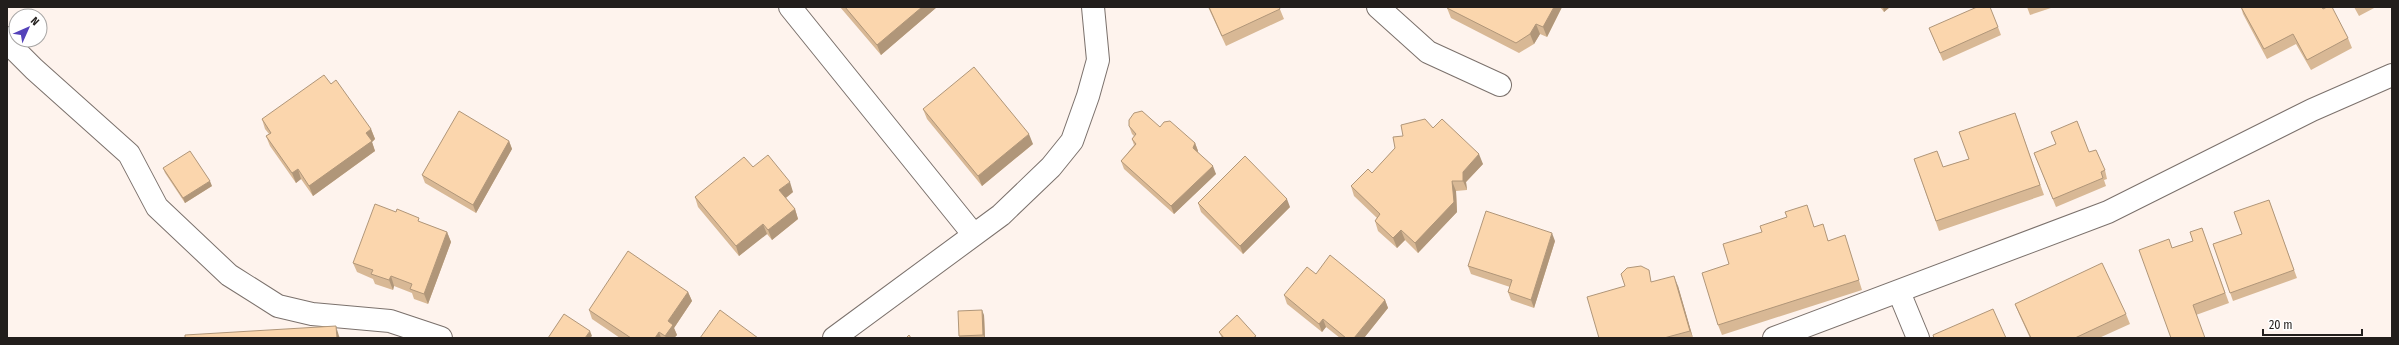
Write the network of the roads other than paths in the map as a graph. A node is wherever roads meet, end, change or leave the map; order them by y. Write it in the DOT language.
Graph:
graph roads {
  1 [pos="790,7"];
  2 [pos="1094,7"];
  3 [pos="1378,7"];
  4 [pos="7,38"];
  5 [pos="2392,75"];
  6 [pos="1500,85"];
  7 [pos="974,235"];
  8 [pos="1899,292"];
  9 [pos="441,338"];
  10 [pos="834,338"];
  11 [pos="1774,338"];
  12 [pos="1918,338"];
  1 -- 7 [label="street"];
  2 -- 7 [label="street"];
  3 -- 6 [label="street"];
  4 -- 9 [label="street"];
  5 -- 8 [label="street"];
  7 -- 10 [label="street"];
  8 -- 11 [label="street"];
  8 -- 12 [label="street"];
}
